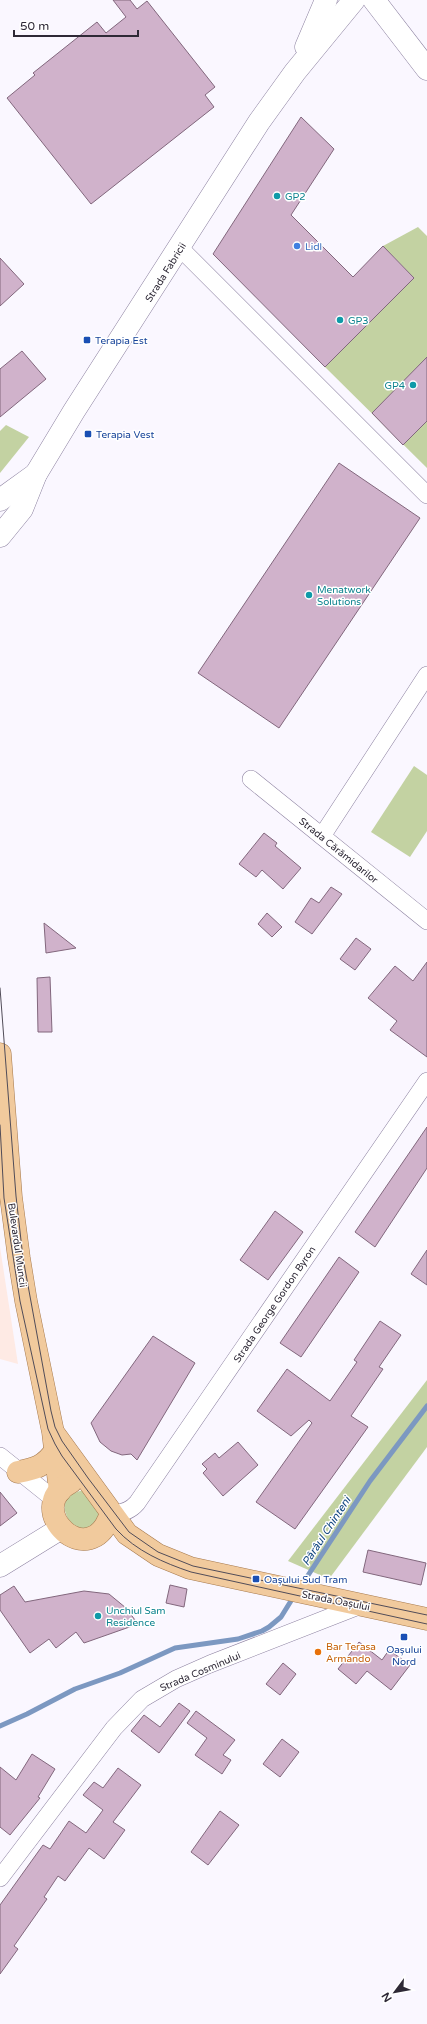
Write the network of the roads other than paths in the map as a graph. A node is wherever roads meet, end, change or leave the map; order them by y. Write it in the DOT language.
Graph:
graph roads {
  1 [pos="326,0"];
  2 [pos="354,0"];
  3 [pos="374,1"];
  4 [pos="427,69"];
  5 [pos="295,72"];
  6 [pos="180,248"];
  7 [pos="36,474"];
  8 [pos="427,495"];
  9 [pos="0,500"];
  10 [pos="0,536"];
  11 [pos="427,675"];
  12 [pos="251,779"];
  13 [pos="322,836"];
  14 [pos="427,921"];
  15 [pos="0,1054"];
  16 [pos="427,1080"];
  17 [pos="54,1442"];
  18 [pos="0,1456"];
  19 [pos="18,1472"];
  20 [pos="85,1479"];
  21 [pos="58,1495"];
  22 [pos="111,1513"];
  23 [pos="60,1529"];
  24 [pos="90,1538"];
  25 [pos="134,1540"];
  26 [pos="0,1566"];
  27 [pos="360,1605"];
  28 [pos="427,1618"];
  29 [pos="0,1878"];
  1 -- 5 [label="main road, Strada Fabricii"];
  2 -- 5 [label="main road, Strada Fabricii"];
  3 -- 4 [label="main road"];
  5 -- 6 [label="main road, Strada Fabricii"];
  6 -- 7 [label="main road, Strada Fabricii"];
  6 -- 8 [label="street"];
  7 -- 9 [label="main road, Strada Fabricii"];
  7 -- 10 [label="main road, Strada Fabricii"];
  11 -- 13 [label="street"];
  12 -- 13 [label="street, Strada Cărămidarilor"];
  13 -- 14 [label="street, Strada Cărămidarilor"];
  15 -- 17 [label="main road, Bulevardul Muncii"];
  16 -- 22 [label="street, Strada George Gordon Byron"];
  17 -- 19 [label="main road"];
  17 -- 20 [label="main road, Bulevardul Muncii"];
  17 -- 21 [label="main road, Bulevardul Muncii"];
  18 -- 19 [label="street"];
  19 -- 21 [label="street"];
  20 -- 21 [label="main road"];
  20 -- 22 [label="main road"];
  21 -- 23 [label="main road"];
  22 -- 24 [label="main road"];
  22 -- 25 [label="main road, Strada Oașului"];
  23 -- 24 [label="main road"];
  23 -- 26 [label="main road"];
  24 -- 25 [label="main road, Strada Oașului"];
  25 -- 27 [label="main road, Strada Oașului"];
  27 -- 28 [label="main road, Strada Oașului"];
  27 -- 29 [label="street, Strada Cosminului"];
}
